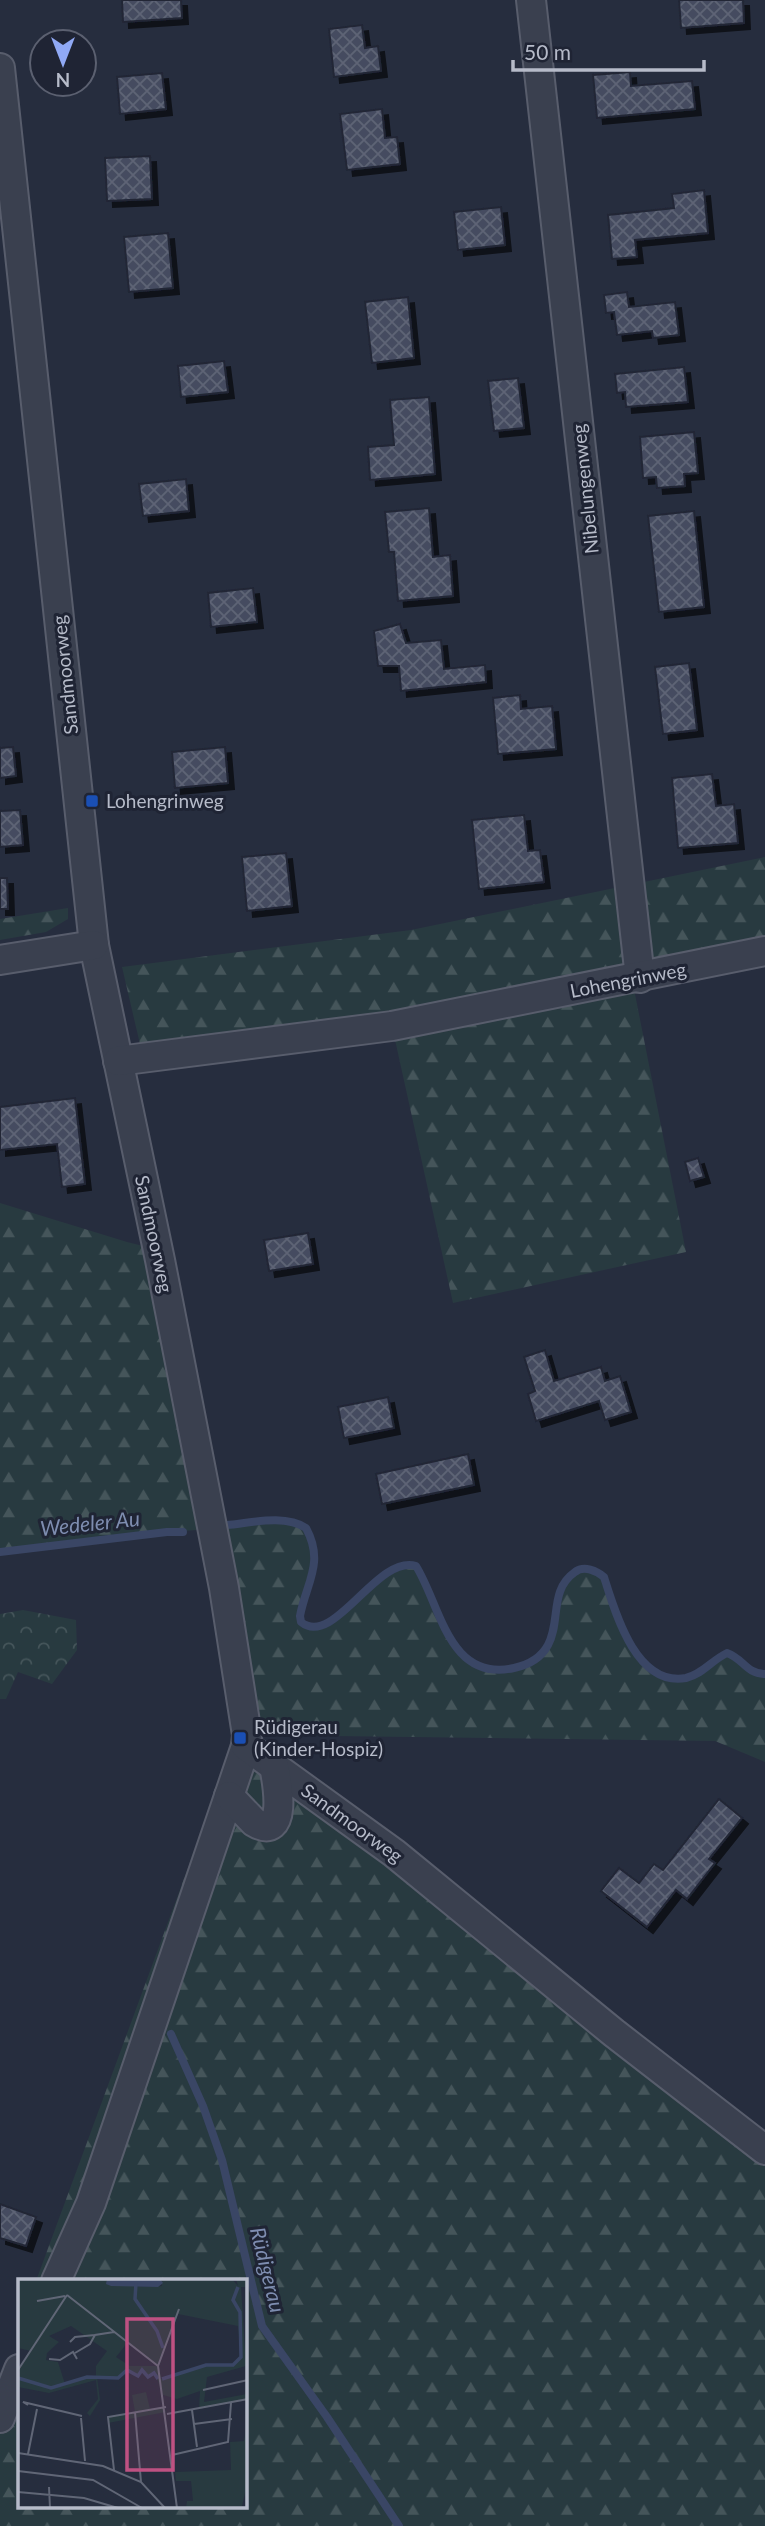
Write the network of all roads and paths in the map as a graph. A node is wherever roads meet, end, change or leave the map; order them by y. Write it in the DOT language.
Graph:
graph roads {
  1 [pos="531,0"];
  2 [pos="0,68"];
  3 [pos="10,257"];
  4 [pos="94,945"];
  5 [pos="765,951"];
  6 [pos="0,960"];
  7 [pos="640,978"];
  8 [pos="118,1061"];
  9 [pos="246,1746"];
  10 [pos="274,1766"];
  11 [pos="229,1796"];
  12 [pos="765,2150"];
  13 [pos="57,2279"];
  14 [pos="18,2372"];
  15 [pos="0,2418"];
  1 -- 7 [label="street, Nibelungenweg"];
  2 -- 3 [label="street, Sandmoorweg"];
  3 -- 4 [label="street, Sandmoorweg"];
  4 -- 6 [label="street"];
  4 -- 8 [label="street, Sandmoorweg"];
  5 -- 7 [label="street, Lohengrinweg"];
  7 -- 8 [label="street, Lohengrinweg"];
  8 -- 9 [label="street, Sandmoorweg"];
  9 -- 10 [label="street, Sandmoorweg"];
  9 -- 11 [label="street"];
  10 -- 11 [label="street"];
  10 -- 12 [label="street, Sandmoorweg"];
  11 -- 13 [label="street"];
  14 -- 15 [label="street"];
}
